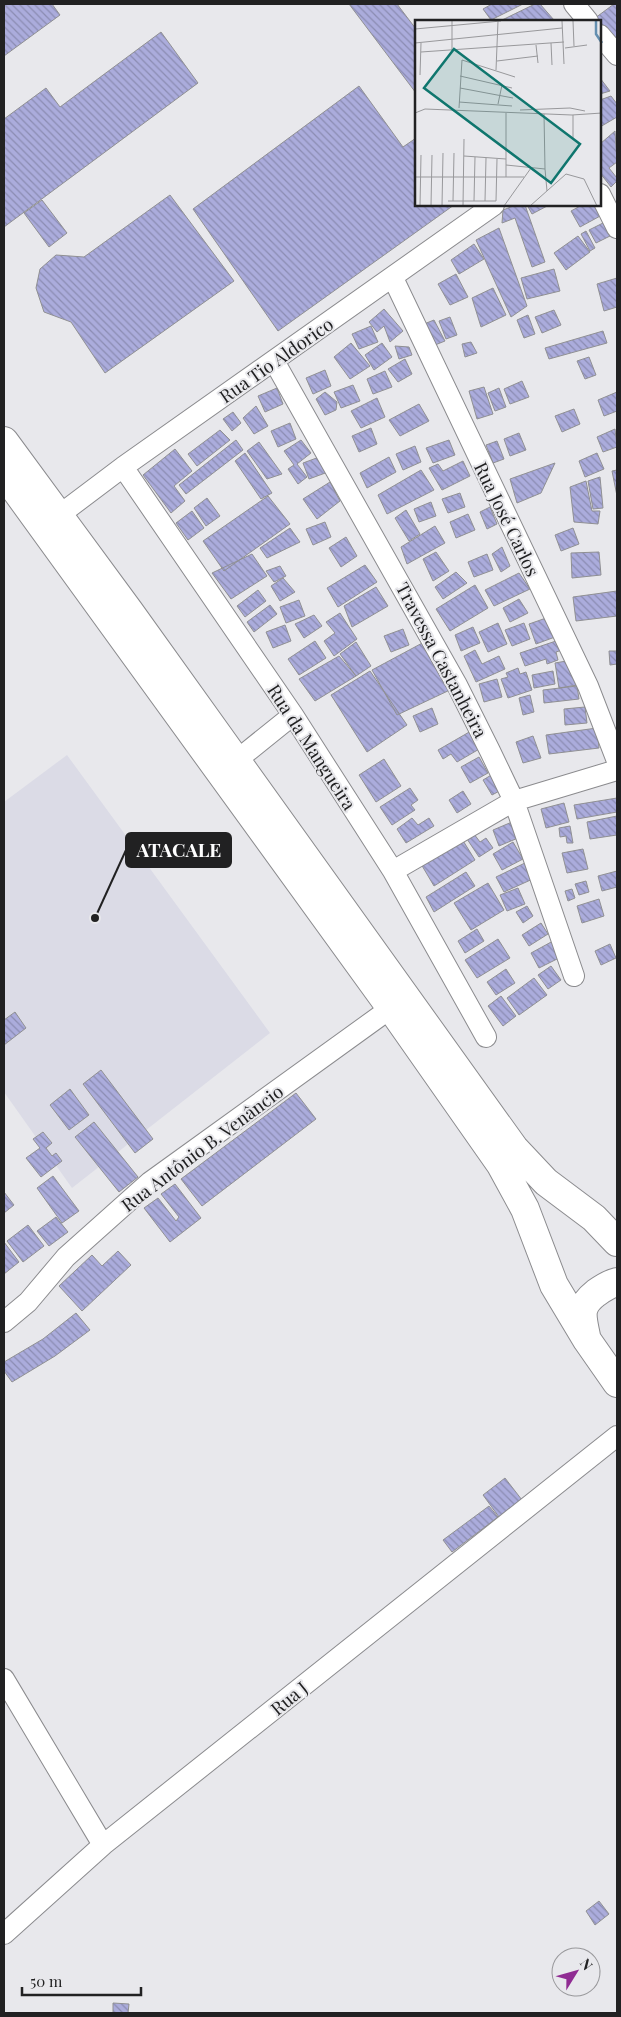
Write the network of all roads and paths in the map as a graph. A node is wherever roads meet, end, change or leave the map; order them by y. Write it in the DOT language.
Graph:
graph roads {
  1 [pos="601,36"];
  2 [pos="617,55"];
  3 [pos="601,196"];
  4 [pos="493,206"];
  5 [pos="617,228"];
  6 [pos="394,278"];
  7 [pos="274,361"];
  8 [pos="4,441"];
  9 [pos="123,467"];
  10 [pos="4,474"];
  11 [pos="58,516"];
  12 [pos="293,715"];
  13 [pos="237,760"];
  14 [pos="617,761"];
  15 [pos="617,770"];
  16 [pos="514,801"];
  17 [pos="393,871"];
  18 [pos="574,976"];
  19 [pos="391,1008"];
  20 [pos="486,1037"];
  21 [pos="617,1242"];
  22 [pos="617,1282"];
  23 [pos="4,1322"];
  24 [pos="587,1340"];
  25 [pos="617,1383"];
  26 [pos="617,1436"];
  27 [pos="4,1679"];
  28 [pos="8,1696"];
  29 [pos="103,1845"];
  30 [pos="4,1934"];
  1 -- 2 [label="street"];
  3 -- 5 [label="street"];
  4 -- 6 [label="street, Rua Tio Aldorico"];
  6 -- 7 [label="street, Rua Tio Aldorico"];
  6 -- 14 [label="street, Rua José Carlos"];
  7 -- 9 [label="street, Rua Tio Aldorico"];
  7 -- 16 [label="street, Travessa Castanheira"];
  8 -- 11 [label="highway"];
  9 -- 11 [label="street, Rua Tio Aldorico"];
  9 -- 12 [label="street, Rua da Mangueira"];
  10 -- 19 [label="highway"];
  11 -- 13 [label="highway"];
  12 -- 13 [label="street"];
  12 -- 17 [label="street, Rua da Mangueira"];
  13 -- 21 [label="highway"];
  15 -- 16 [label="street"];
  16 -- 17 [label="street"];
  16 -- 18 [label="street, Travessa Castanheira"];
  17 -- 20 [label="street, Rua da Mangueira"];
  19 -- 23 [label="street, Rua Antônio B. Venâncio"];
  19 -- 24 [label="highway"];
  22 -- 24 [label="highway"];
  24 -- 25 [label="highway"];
  26 -- 29 [label="street, Rua J"];
  27 -- 28 [label="street"];
  28 -- 29 [label="street"];
  29 -- 30 [label="street, Rua J"];
}
